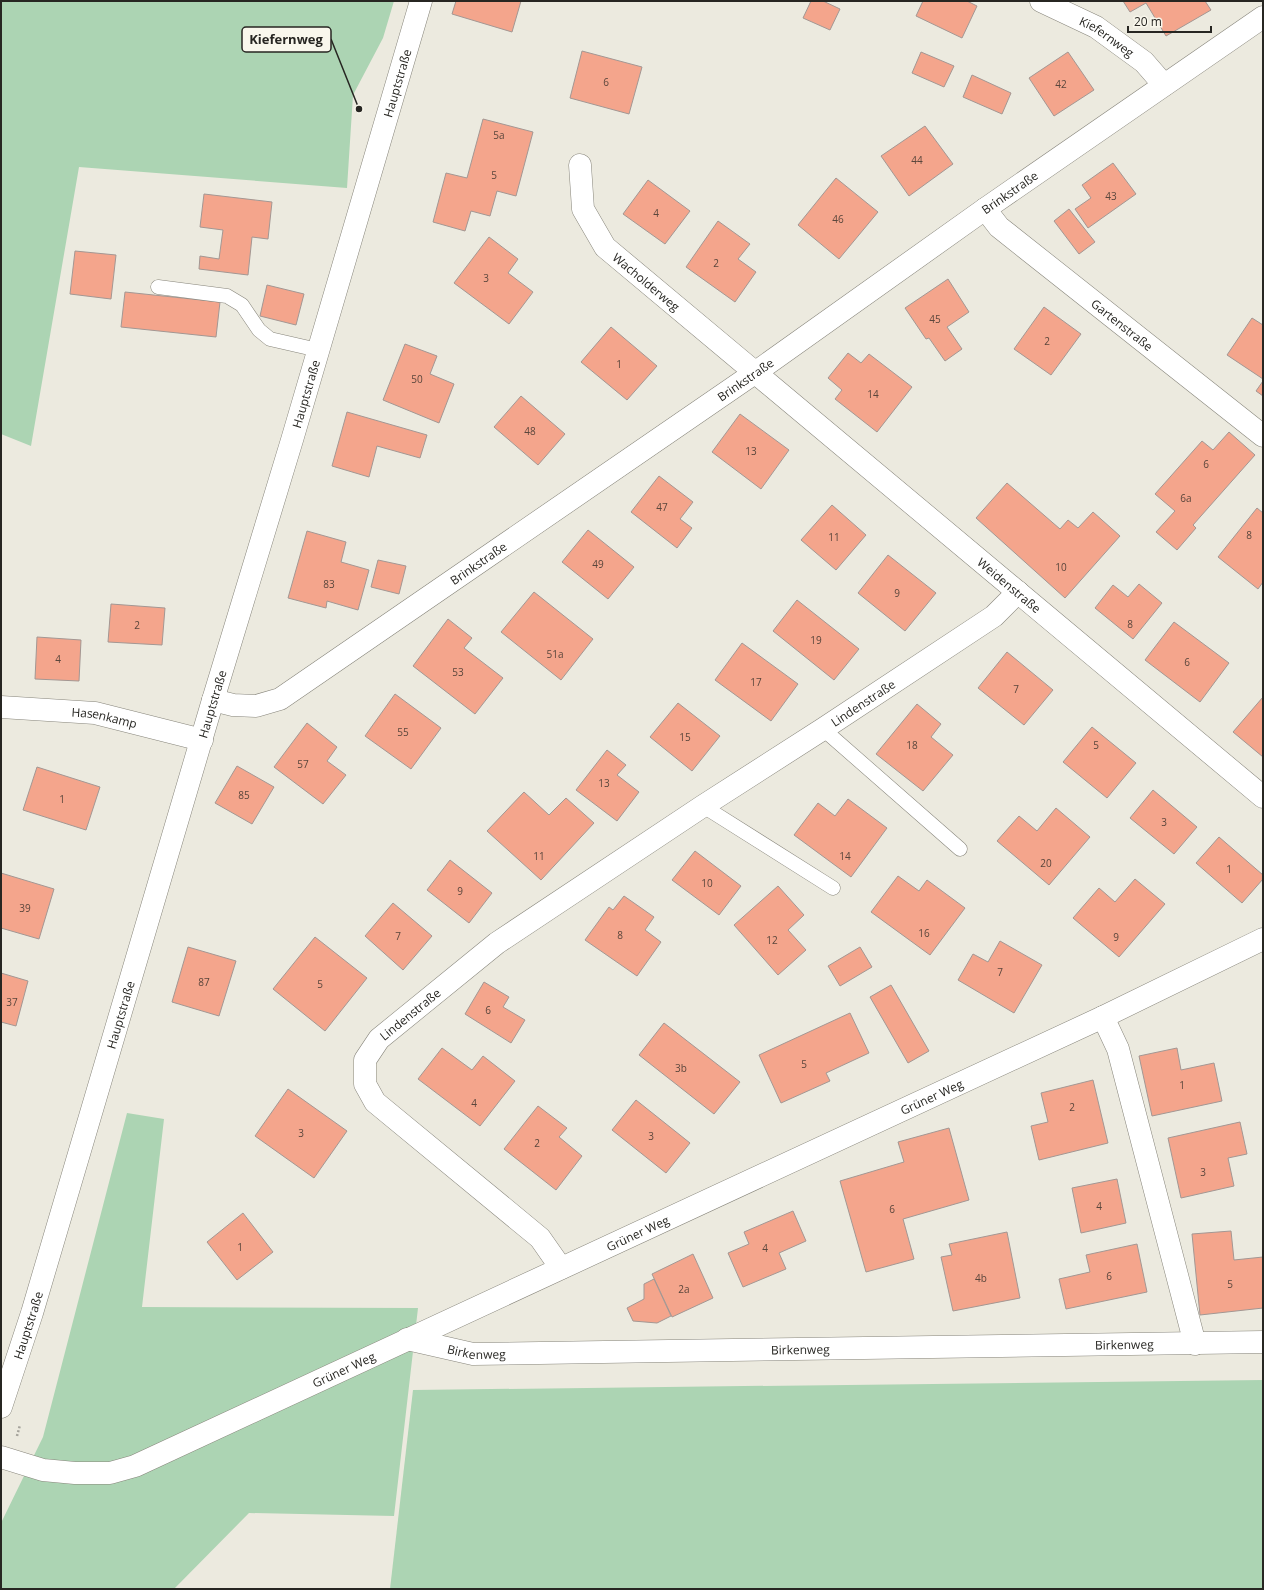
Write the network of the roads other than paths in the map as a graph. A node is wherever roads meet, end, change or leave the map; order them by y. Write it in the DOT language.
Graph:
graph roads {
  1 [pos="421,1"];
  2 [pos="1041,1"];
  3 [pos="1263,17"];
  4 [pos="1164,85"];
  5 [pos="580,165"];
  6 [pos="985,209"];
  7 [pos="158,287"];
  8 [pos="318,350"];
  9 [pos="756,372"];
  10 [pos="1263,436"];
  11 [pos="1018,592"];
  12 [pos="213,700"];
  13 [pos="2,711"];
  14 [pos="823,730"];
  15 [pos="202,740"];
  16 [pos="1263,797"];
  17 [pos="703,806"];
  18 [pos="960,849"];
  19 [pos="833,888"];
  20 [pos="1263,939"];
  21 [pos="1103,1017"];
  22 [pos="561,1268"];
  23 [pos="407,1339"];
  24 [pos="1263,1342"];
  25 [pos="1195,1344"];
  26 [pos="1,1407"];
  27 [pos="1,1457"];
  1 -- 8 [label="street, Hauptstraße"];
  2 -- 4 [label="street, Kiefernweg"];
  3 -- 4 [label="street, Brinkstraße"];
  4 -- 6 [label="street, Brinkstraße"];
  5 -- 9 [label="street, Wacholderweg"];
  6 -- 9 [label="street, Brinkstraße"];
  6 -- 10 [label="street, Gartenstraße"];
  7 -- 8 [label="lane"];
  8 -- 12 [label="street, Hauptstraße"];
  9 -- 11 [label="street, Weidenstraße"];
  9 -- 12 [label="street, Brinkstraße"];
  11 -- 14 [label="street, Lindenstraße"];
  11 -- 16 [label="street, Weidenstraße"];
  12 -- 15 [label="street, Hauptstraße"];
  13 -- 15 [label="street, Hasenkamp"];
  14 -- 17 [label="street, Lindenstraße"];
  14 -- 18 [label="lane"];
  15 -- 26 [label="street, Hauptstraße"];
  17 -- 19 [label="lane"];
  17 -- 22 [label="street, Lindenstraße"];
  20 -- 21 [label="street, Grüner Weg"];
  21 -- 22 [label="street, Grüner Weg"];
  21 -- 25 [label="street"];
  22 -- 23 [label="street, Grüner Weg"];
  23 -- 25 [label="street, Birkenweg"];
  23 -- 27 [label="street, Grüner Weg"];
  24 -- 25 [label="street, Birkenweg"];
}
